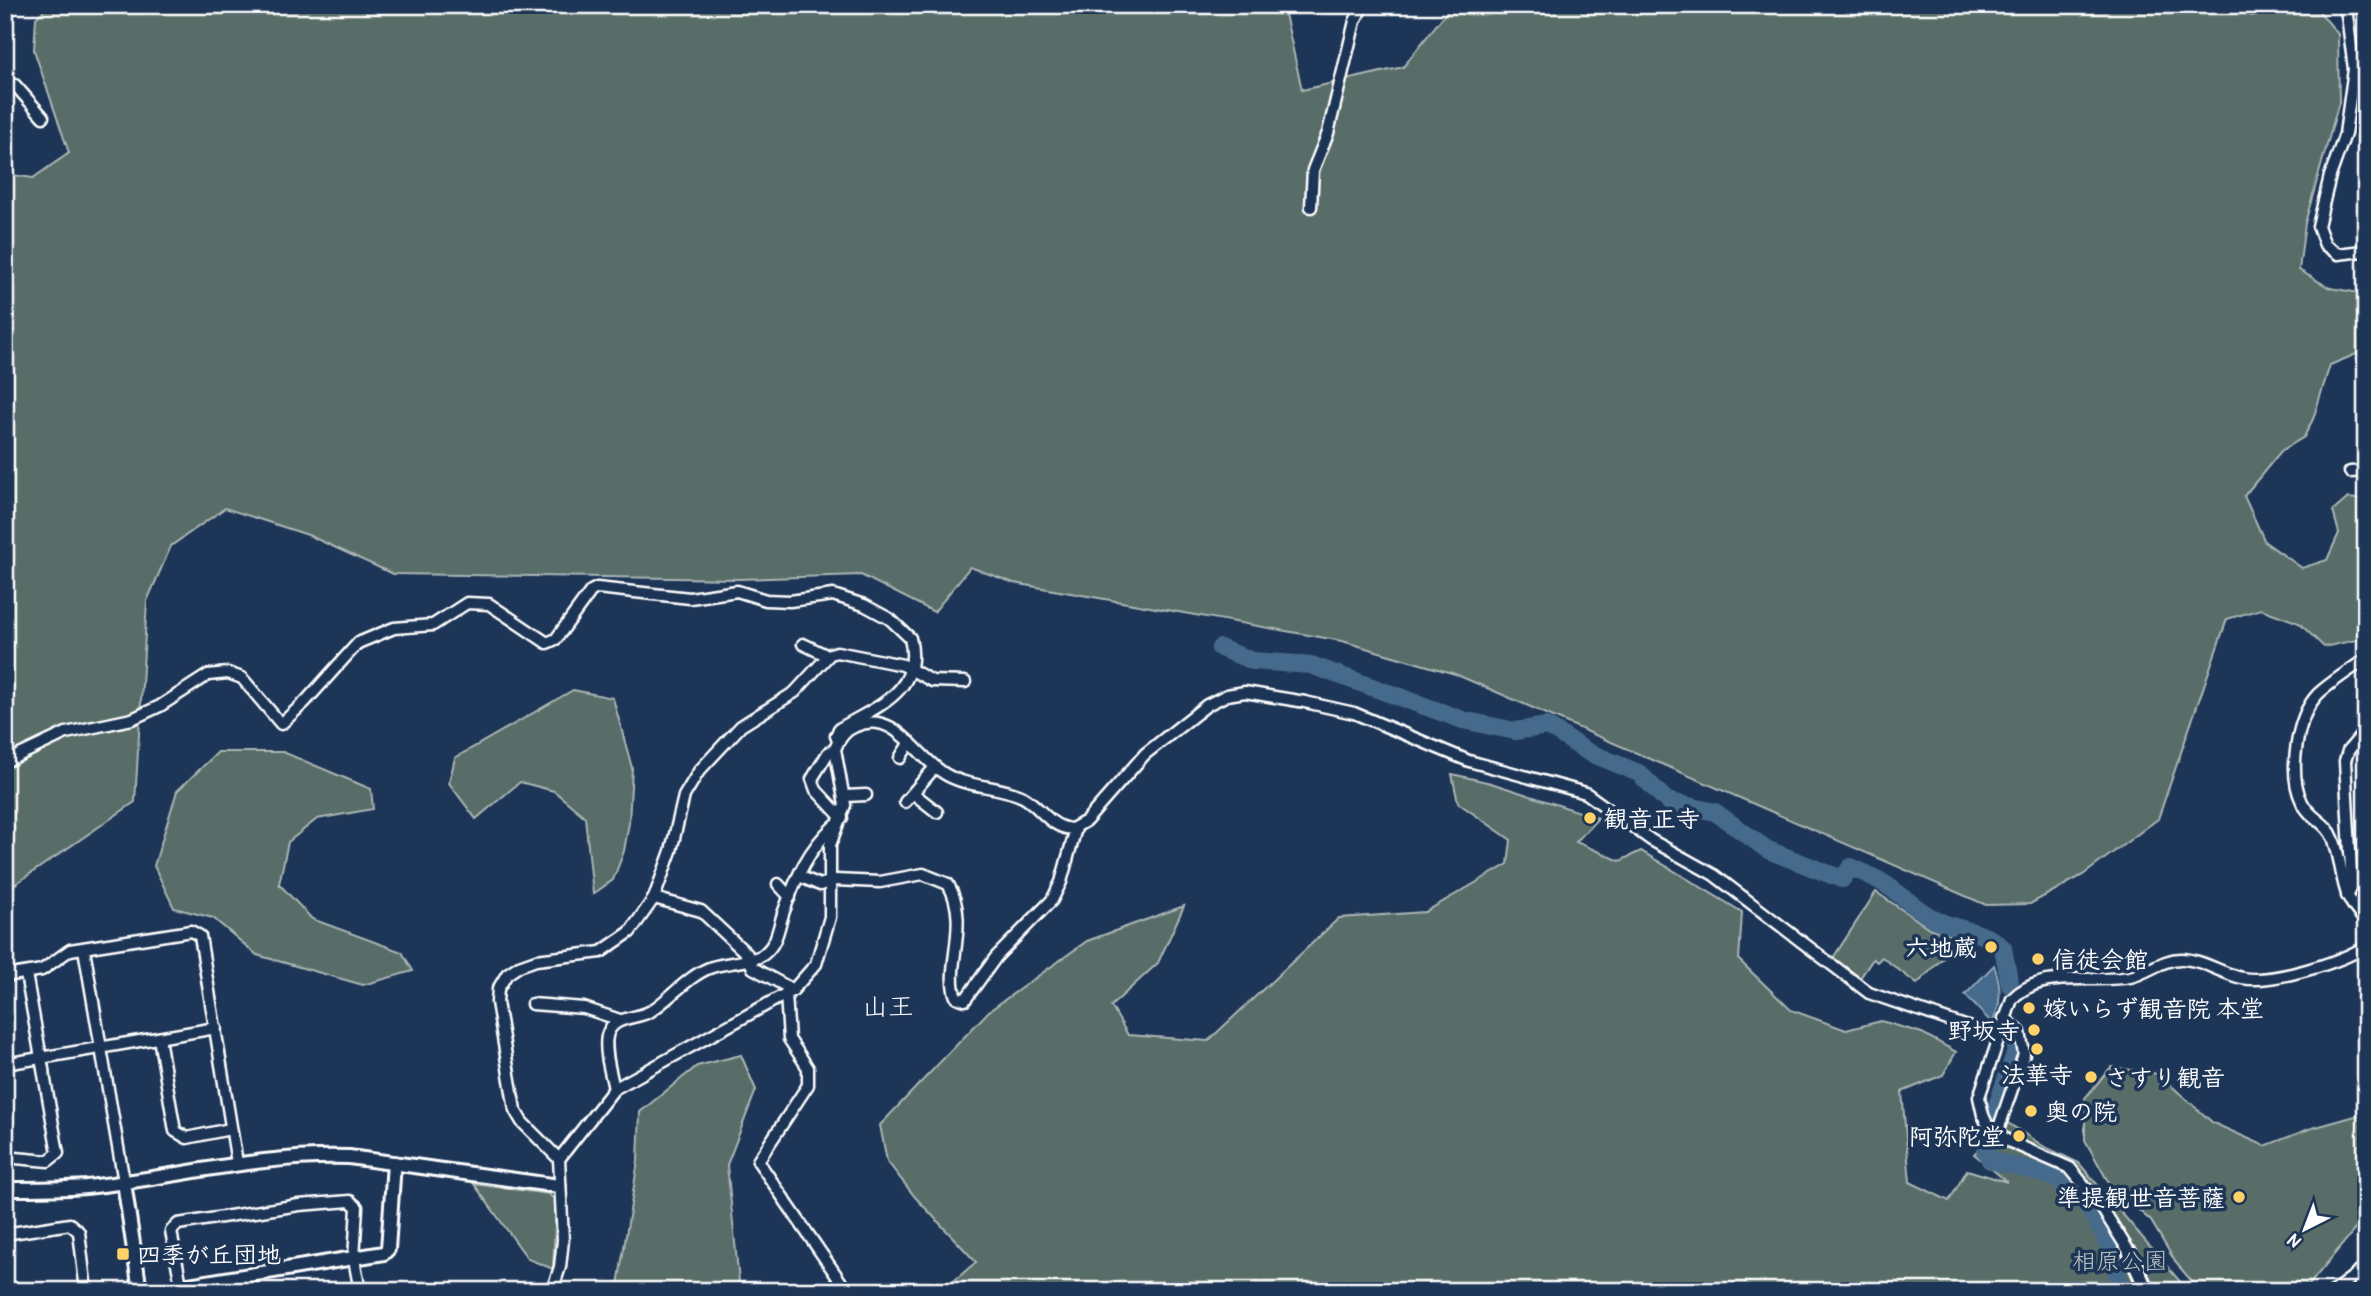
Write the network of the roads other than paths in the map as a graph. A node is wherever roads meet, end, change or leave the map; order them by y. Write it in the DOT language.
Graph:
graph roads {
  1 [pos="1363,5"];
  2 [pos="2343,5"];
  3 [pos="5,84"];
  4 [pos="43,117"];
  5 [pos="1311,207"];
  6 [pos="2366,248"];
  7 [pos="2366,471"];
  8 [pos="2350,472"];
  9 [pos="803,644"];
  10 [pos="828,656"];
  11 [pos="2366,659"];
  12 [pos="911,668"];
  13 [pos="965,682"];
  14 [pos="2366,730"];
  15 [pos="910,742"];
  16 [pos="836,745"];
  17 [pos="900,758"];
  18 [pos="5,762"];
  19 [pos="935,767"];
  20 [pos="914,794"];
  21 [pos="845,796"];
  22 [pos="866,796"];
  23 [pos="905,802"];
  24 [pos="937,812"];
  25 [pos="840,820"];
  26 [pos="1076,828"];
  27 [pos="799,876"];
  28 [pos="829,882"];
  29 [pos="778,884"];
  30 [pos="790,897"];
  31 [pos="2347,897"];
  32 [pos="654,898"];
  33 [pos="2366,921"];
  34 [pos="2366,946"];
  35 [pos="84,949"];
  36 [pos="748,959"];
  37 [pos="26,974"];
  38 [pos="5,976"];
  39 [pos="789,992"];
  40 [pos="532,1004"];
  41 [pos="2004,1018"];
  42 [pos="620,1020"];
  43 [pos="216,1028"];
  44 [pos="1997,1037"];
  45 [pos="159,1038"];
  46 [pos="101,1047"];
  47 [pos="40,1058"];
  48 [pos="5,1064"];
  49 [pos="614,1089"];
  50 [pos="230,1129"];
  51 [pos="1997,1133"];
  52 [pos="5,1157"];
  53 [pos="559,1159"];
  54 [pos="237,1163"];
  55 [pos="394,1163"];
  56 [pos="124,1182"];
  57 [pos="559,1186"];
  58 [pos="5,1189"];
  59 [pos="5,1234"];
  60 [pos="2130,1253"];
  61 [pos="354,1259"];
  62 [pos="2366,1267"];
  63 [pos="181,1288"];
  64 [pos="86,1291"];
  65 [pos="140,1291"];
  66 [pos="152,1291"];
  67 [pos="360,1291"];
  68 [pos="552,1291"];
  69 [pos="846,1291"];
  70 [pos="2147,1291"];
  71 [pos="2334,1291"];
  1 -- 5 [label="street"];
  2 -- 6 [label="street"];
  3 -- 4 [label="street"];
  7 -- 8 [label="street"];
  9 -- 10 [label="street"];
  10 -- 12 [label="street"];
  10 -- 32 [label="street"];
  11 -- 31 [label="street"];
  12 -- 13 [label="street"];
  12 -- 16 [label="street"];
  12 -- 18 [label="street"];
  14 -- 31 [label="street"];
  15 -- 16 [label="street"];
  15 -- 17 [label="street"];
  15 -- 19 [label="street"];
  16 -- 21 [label="street"];
  16 -- 25 [label="street"];
  19 -- 20 [label="street"];
  19 -- 26 [label="street"];
  20 -- 23 [label="street"];
  20 -- 24 [label="street"];
  21 -- 22 [label="street"];
  21 -- 25 [label="street"];
  25 -- 27 [label="street"];
  25 -- 28 [label="street"];
  26 -- 28 [label="street"];
  26 -- 44 [label="street"];
  27 -- 28 [label="street"];
  27 -- 30 [label="street"];
  28 -- 39 [label="street"];
  29 -- 30 [label="street"];
  30 -- 36 [label="street"];
  31 -- 33 [label="street"];
  32 -- 36 [label="street"];
  32 -- 53 [label="street"];
  34 -- 41 [label="street"];
  35 -- 37 [label="street"];
  35 -- 43 [label="street"];
  35 -- 46 [label="street"];
  36 -- 39 [label="street"];
  36 -- 42 [label="street"];
  37 -- 38 [label="street"];
  37 -- 47 [label="street"];
  39 -- 49 [label="street"];
  39 -- 69 [label="street"];
  40 -- 42 [label="street"];
  41 -- 44 [label="street"];
  41 -- 51 [label="street"];
  42 -- 49 [label="street"];
  43 -- 45 [label="street"];
  43 -- 50 [label="street"];
  44 -- 51 [label="street"];
  45 -- 46 [label="street"];
  45 -- 50 [label="street"];
  46 -- 47 [label="street"];
  46 -- 56 [label="street"];
  47 -- 48 [label="street"];
  47 -- 52 [label="street"];
  49 -- 53 [label="street"];
  50 -- 54 [label="street"];
  51 -- 60 [label="street"];
  53 -- 57 [label="street"];
  54 -- 55 [label="street"];
  54 -- 56 [label="street"];
  55 -- 57 [label="street"];
  55 -- 61 [label="street"];
  56 -- 58 [label="street"];
  56 -- 65 [label="street"];
  57 -- 68 [label="street"];
  59 -- 64 [label="street"];
  60 -- 70 [label="street"];
  61 -- 63 [label="street"];
  61 -- 63 [label="street"];
  61 -- 67 [label="street"];
  62 -- 71 [label="street"];
  63 -- 66 [label="street"];
}
